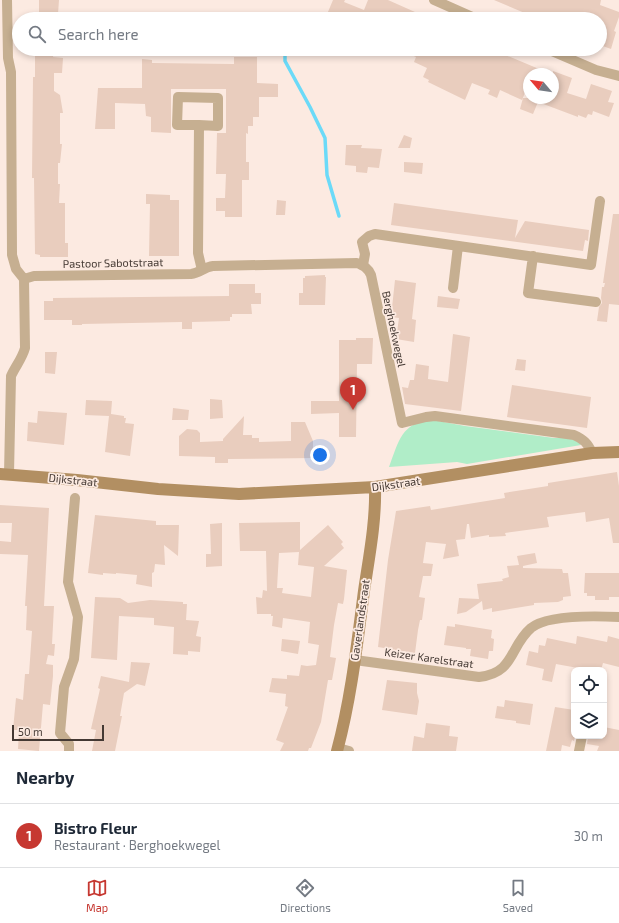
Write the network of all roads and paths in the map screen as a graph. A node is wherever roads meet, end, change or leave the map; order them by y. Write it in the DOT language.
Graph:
graph roads {
  1 [pos="7,0"];
  2 [pos="434,0"];
  3 [pos="461,12"];
  4 [pos="563,56"];
  5 [pos="619,76"];
  6 [pos="199,125"];
  7 [pos="600,201"];
  8 [pos="458,246"];
  9 [pos="532,256"];
  10 [pos="363,265"];
  11 [pos="202,270"];
  12 [pos="24,279"];
  13 [pos="453,288"];
  14 [pos="596,302"];
  15 [pos="619,452"];
  16 [pos="592,453"];
  17 [pos="4,474"];
  18 [pos="375,487"];
  19 [pos="75,498"];
  20 [pos="619,617"];
  21 [pos="355,660"];
  22 [pos="581,739"];
  23 [pos="341,750"];
  24 [pos="68,751"];
  25 [pos="579,751"];
  1 -- 12 [label="street"];
  2 -- 3 [label="street"];
  4 -- 5 [label="street"];
  6 -- 6 [label="street"];
  6 -- 11 [label="street"];
  7 -- 9 [label="street"];
  8 -- 9 [label="street"];
  8 -- 10 [label="street, Berghoekwegel"];
  8 -- 13 [label="street"];
  9 -- 14 [label="street"];
  10 -- 11 [label="street, Pastoor Sabotstraat"];
  10 -- 16 [label="street, Berghoekwegel"];
  11 -- 12 [label="street, Pastoor Sabotstraat"];
  12 -- 17 [label="street"];
  15 -- 16 [label="main road, Dijkstraat"];
  16 -- 18 [label="main road, Dijkstraat"];
  17 -- 18 [label="main road, Dijkstraat"];
  18 -- 21 [label="main road, Gaverlandstraat"];
  19 -- 24 [label="street"];
  20 -- 21 [label="street, Keizer Karelstraat"];
  21 -- 23 [label="main road, Gaverlandstraat"];
  22 -- 25 [label="street"];
}
